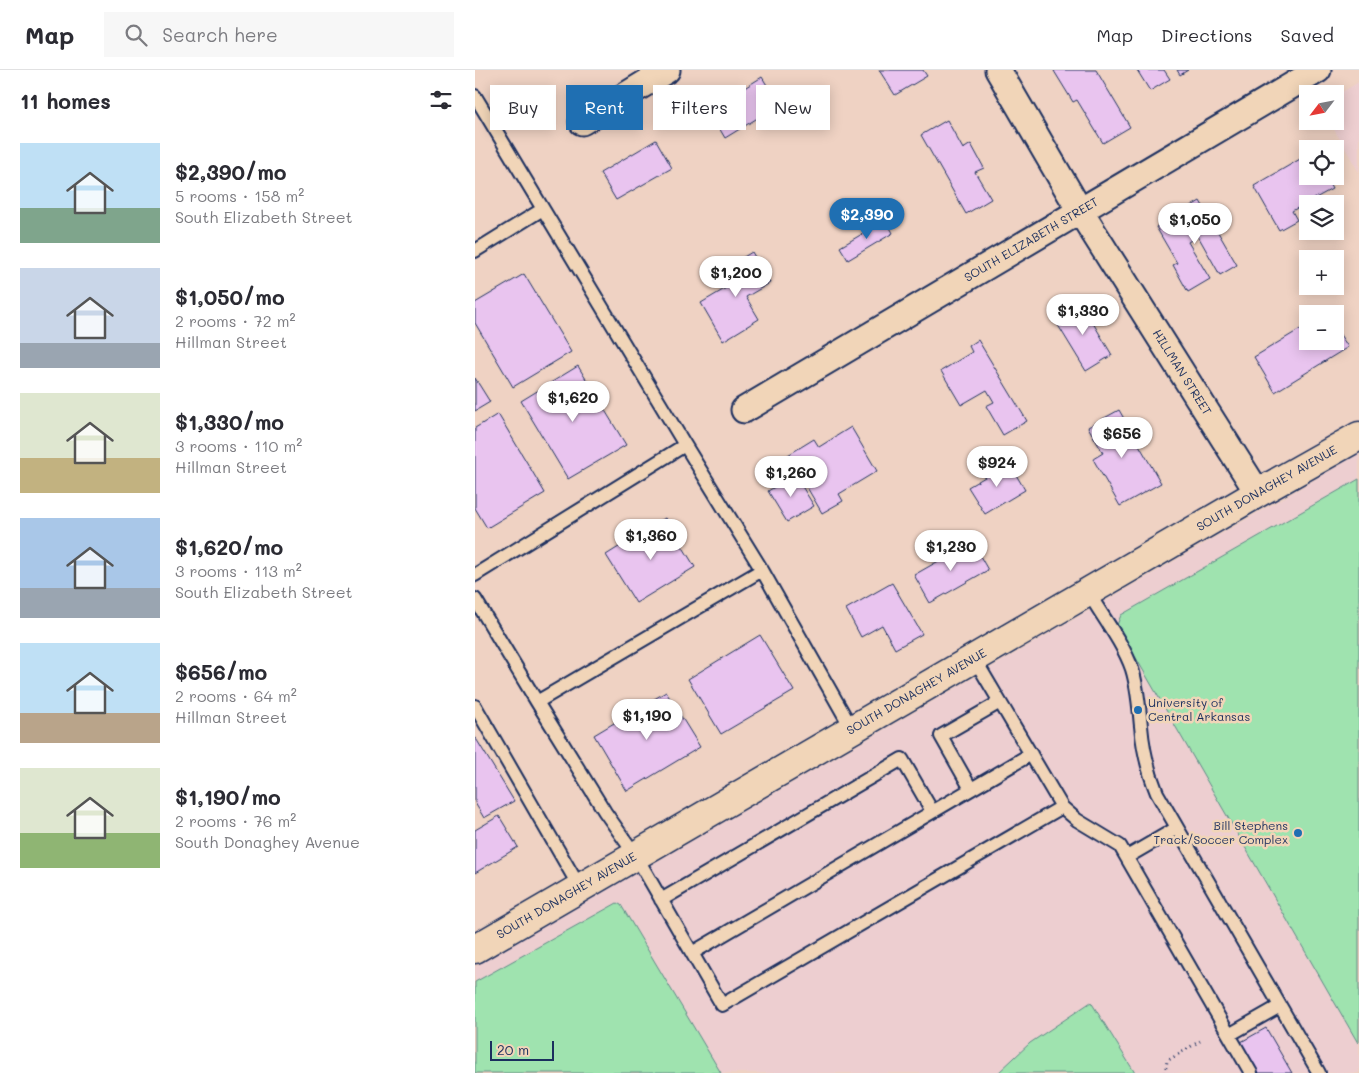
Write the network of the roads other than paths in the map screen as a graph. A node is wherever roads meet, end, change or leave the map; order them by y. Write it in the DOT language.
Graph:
graph roads {
  1 [pos="667,70"];
  2 [pos="998,70"];
  3 [pos="1318,70"];
  4 [pos="642,85"];
  5 [pos="475,96"];
  6 [pos="543,209"];
  7 [pos="1080,210"];
  8 [pos="475,251"];
  9 [pos="744,410"];
  10 [pos="1359,436"];
  11 [pos="685,445"];
  12 [pos="1257,493"];
  13 [pos="762,570"];
  14 [pos="475,575"];
  15 [pos="1088,592"];
  16 [pos="475,599"];
  17 [pos="974,658"];
  18 [pos="537,702"];
  19 [pos="1000,702"];
  20 [pos="475,706"];
  21 [pos="852,729"];
  22 [pos="1031,754"];
  23 [pos="971,789"];
  24 [pos="1062,807"];
  25 [pos="933,811"];
  26 [pos="1177,828"];
  27 [pos="636,856"];
  28 [pos="1127,857"];
  29 [pos="580,888"];
  30 [pos="661,900"];
  31 [pos="475,949"];
  32 [pos="692,953"];
  33 [pos="1280,1006"];
  34 [pos="1229,1035"];
  35 [pos="1251,1073"];
  36 [pos="1319,1073"];
  1 -- 4 [label="street"];
  2 -- 7 [label="street, HILLMAN STREET"];
  3 -- 7 [label="street, SOUTH ELIZABETH STREET"];
  5 -- 6 [label="lane"];
  6 -- 8 [label="lane"];
  6 -- 11 [label="lane"];
  7 -- 9 [label="street, SOUTH ELIZABETH STREET"];
  7 -- 12 [label="street, HILLMAN STREET"];
  10 -- 12 [label="street, SOUTH DONAGHEY AVENUE"];
  11 -- 13 [label="lane"];
  11 -- 14 [label="lane"];
  12 -- 15 [label="street, SOUTH DONAGHEY AVENUE"];
  13 -- 18 [label="lane"];
  13 -- 21 [label="lane"];
  15 -- 17 [label="street, SOUTH DONAGHEY AVENUE"];
  15 -- 26 [label="lane"];
  16 -- 18 [label="lane"];
  17 -- 19 [label="lane"];
  17 -- 21 [label="street, SOUTH DONAGHEY AVENUE"];
  18 -- 27 [label="lane"];
  19 -- 22 [label="lane"];
  19 -- 23 [label="lane"];
  20 -- 29 [label="lane"];
  21 -- 27 [label="street, SOUTH DONAGHEY AVENUE"];
  22 -- 23 [label="lane"];
  22 -- 24 [label="lane"];
  23 -- 25 [label="lane"];
  24 -- 28 [label="lane"];
  24 -- 32 [label="lane"];
  25 -- 30 [label="lane"];
  25 -- 32 [label="lane"];
  26 -- 28 [label="lane"];
  26 -- 33 [label="lane"];
  27 -- 29 [label="street, SOUTH DONAGHEY AVENUE"];
  27 -- 30 [label="lane"];
  28 -- 34 [label="lane"];
  29 -- 31 [label="street, SOUTH DONAGHEY AVENUE"];
  30 -- 32 [label="lane"];
  33 -- 34 [label="lane"];
  33 -- 36 [label="lane"];
  34 -- 35 [label="lane"];
}
